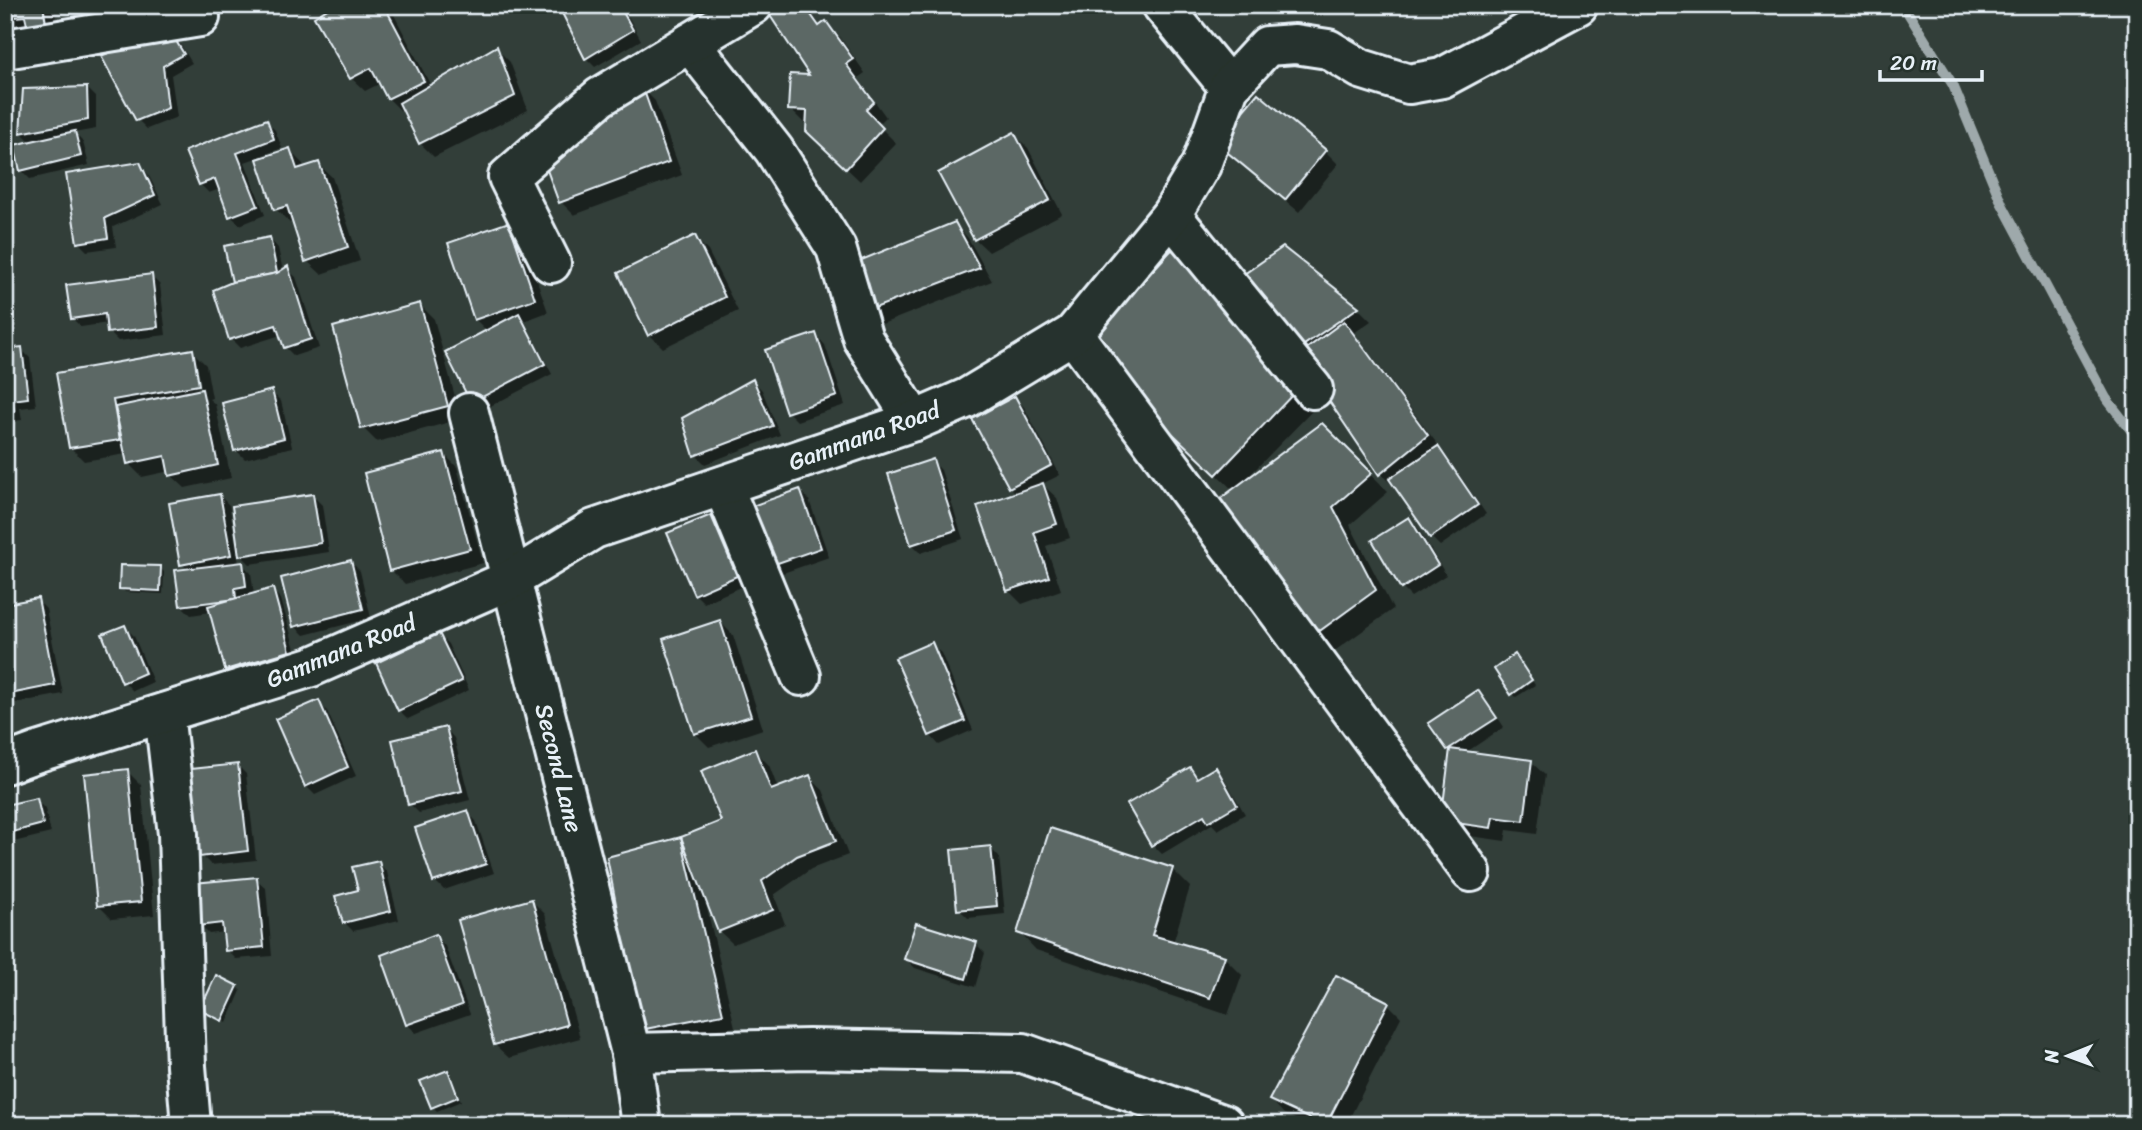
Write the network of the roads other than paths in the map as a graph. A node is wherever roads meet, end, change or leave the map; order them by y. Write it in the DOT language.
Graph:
graph roads {
  1 [pos="753,5"];
  2 [pos="1162,5"];
  3 [pos="1578,5"];
  4 [pos="200,17"];
  5 [pos="690,43"];
  6 [pos="5,49"];
  7 [pos="1229,87"];
  8 [pos="1171,215"];
  9 [pos="551,263"];
  10 [pos="1073,334"];
  11 [pos="1313,389"];
  12 [pos="469,413"];
  13 [pos="914,421"];
  14 [pos="723,486"];
  15 [pos="512,579"];
  16 [pos="801,676"];
  17 [pos="164,713"];
  18 [pos="5,765"];
  19 [pos="1471,872"];
  20 [pos="631,1053"];
  21 [pos="191,1125"];
  22 [pos="641,1125"];
  23 [pos="1224,1125"];
  1 -- 5 [label="street"];
  2 -- 7 [label="street"];
  3 -- 7 [label="street, Gammana Road"];
  4 -- 6 [label="street"];
  5 -- 9 [label="street"];
  5 -- 13 [label="street"];
  7 -- 8 [label="street, Gammana Road"];
  8 -- 10 [label="street, Gammana Road"];
  8 -- 11 [label="street"];
  10 -- 13 [label="street, Gammana Road"];
  10 -- 19 [label="street"];
  12 -- 15 [label="street, Second Lane"];
  13 -- 14 [label="street, Gammana Road"];
  14 -- 15 [label="street, Gammana Road"];
  14 -- 16 [label="street"];
  15 -- 17 [label="street, Gammana Road"];
  15 -- 20 [label="street, Second Lane"];
  17 -- 18 [label="street, Gammana Road"];
  17 -- 21 [label="street"];
  20 -- 22 [label="street, Second Lane"];
  20 -- 23 [label="street"];
}
